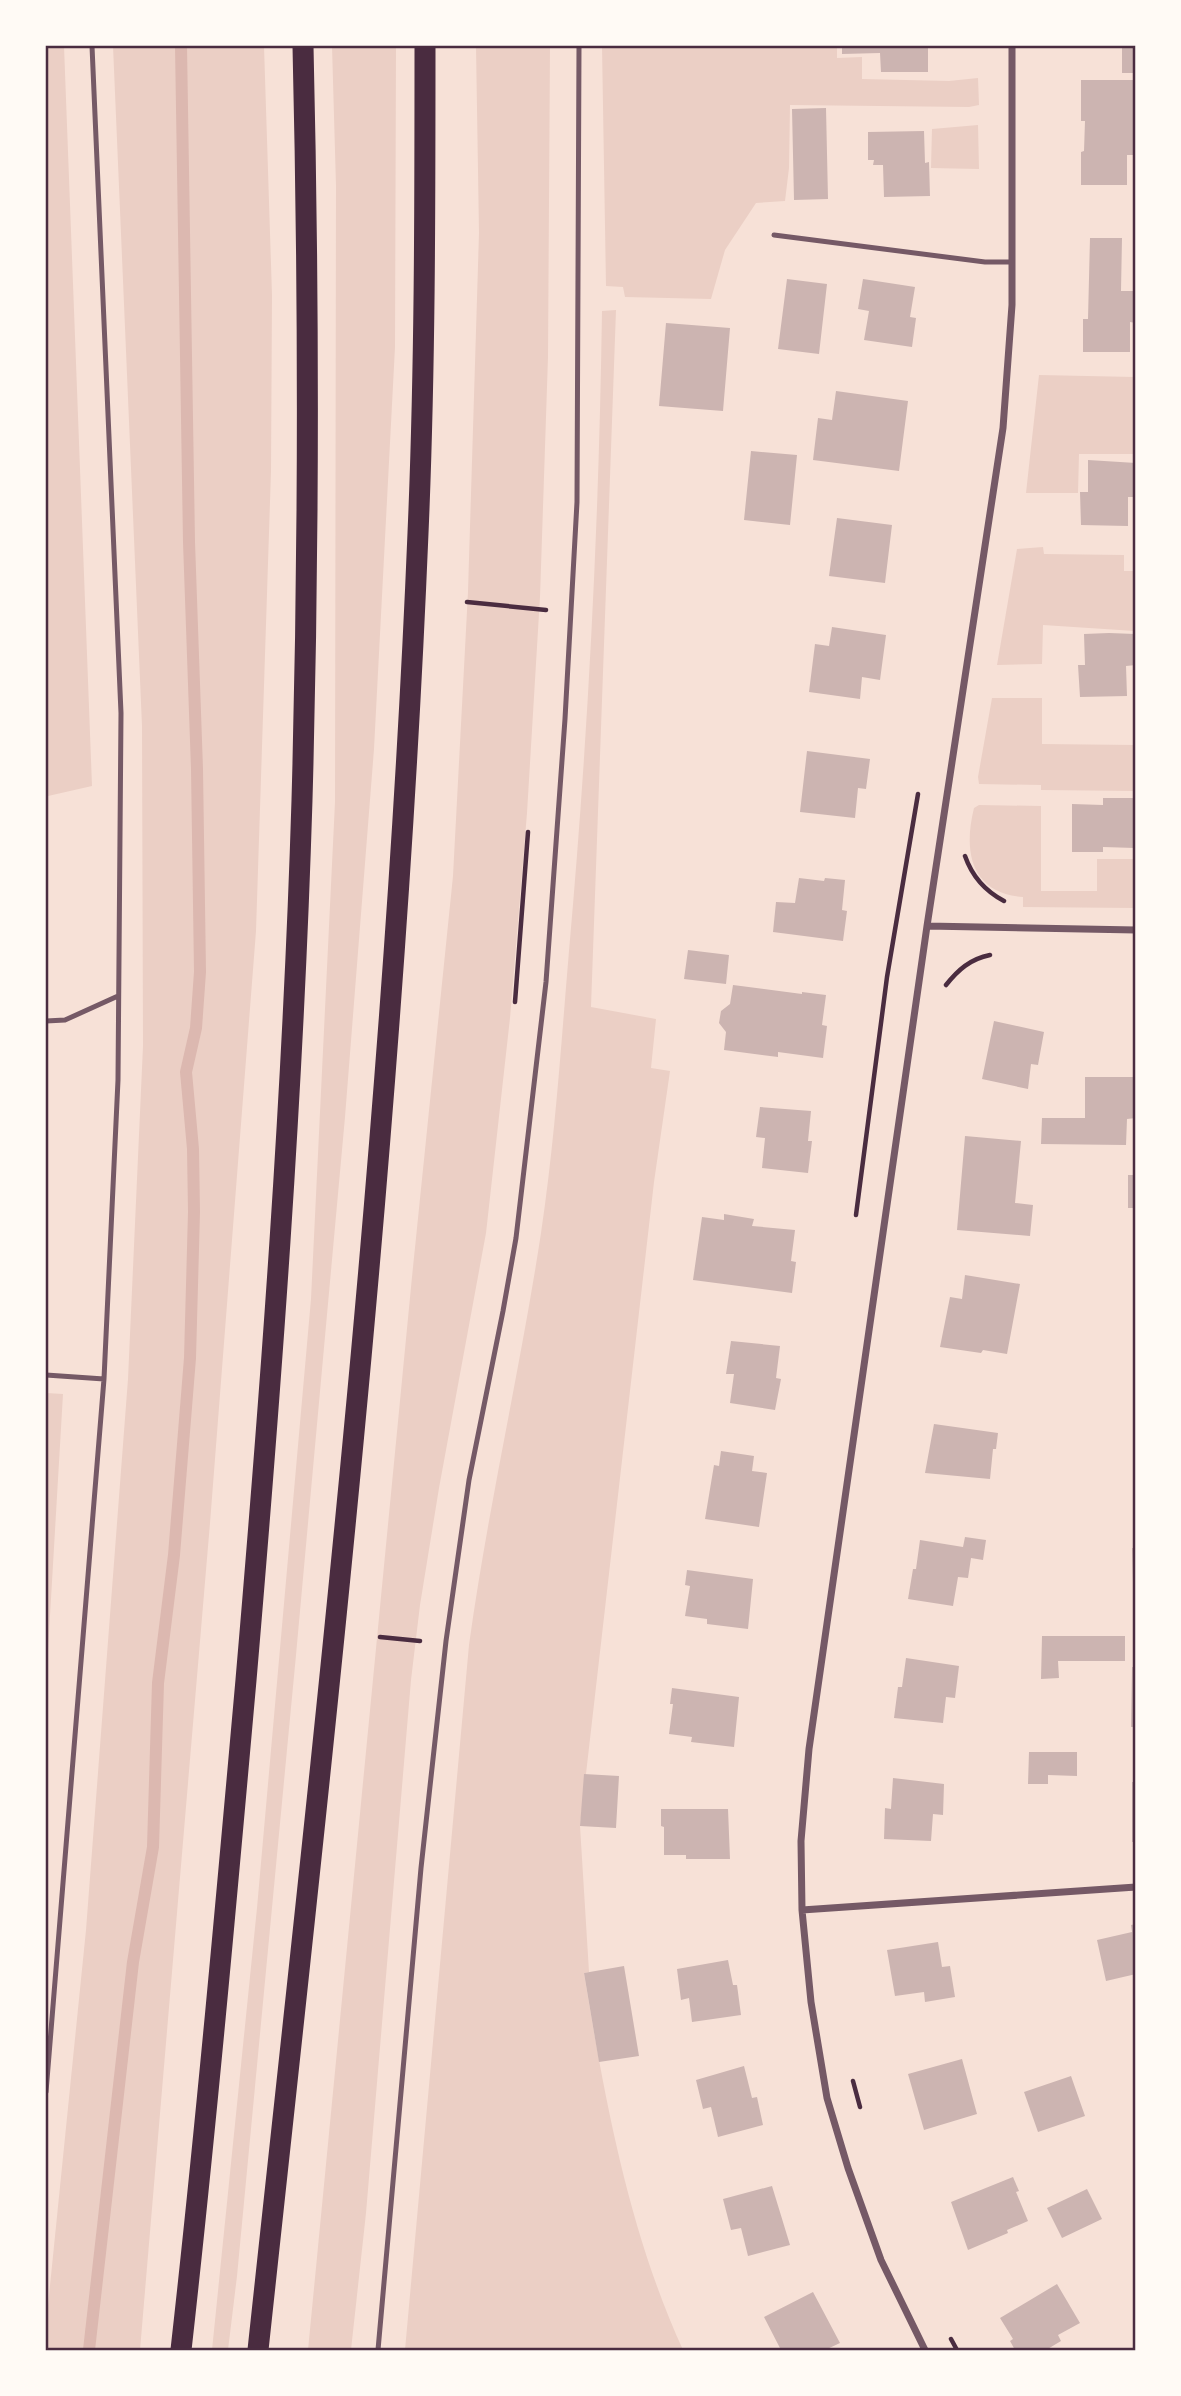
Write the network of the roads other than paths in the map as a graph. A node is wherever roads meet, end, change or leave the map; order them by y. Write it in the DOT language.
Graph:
graph roads {
  1 [pos="92,46"];
  2 [pos="303,46"];
  3 [pos="425,46"];
  4 [pos="579,46"];
  5 [pos="1012,46"];
  6 [pos="774,235"];
  7 [pos="1012,262"];
  8 [pos="927,926"];
  9 [pos="1136,930"];
  10 [pos="118,996"];
  11 [pos="46,1020"];
  12 [pos="46,1376"];
  13 [pos="104,1378"];
  14 [pos="1136,1887"];
  15 [pos="802,1910"];
  16 [pos="46,2092"];
  17 [pos="181,2350"];
  18 [pos="258,2350"];
  19 [pos="378,2350"];
  20 [pos="925,2350"];
  1 -- 10 [label="lane"];
  2 -- 17 [label="highway"];
  3 -- 18 [label="highway"];
  4 -- 19 [label="lane"];
  5 -- 7 [label="street"];
  6 -- 7 [label="lane"];
  7 -- 8 [label="street"];
  8 -- 9 [label="street"];
  8 -- 15 [label="street"];
  10 -- 11 [label="lane"];
  10 -- 13 [label="lane"];
  12 -- 13 [label="lane"];
  13 -- 16 [label="lane"];
  14 -- 15 [label="street"];
  15 -- 20 [label="street"];
}
